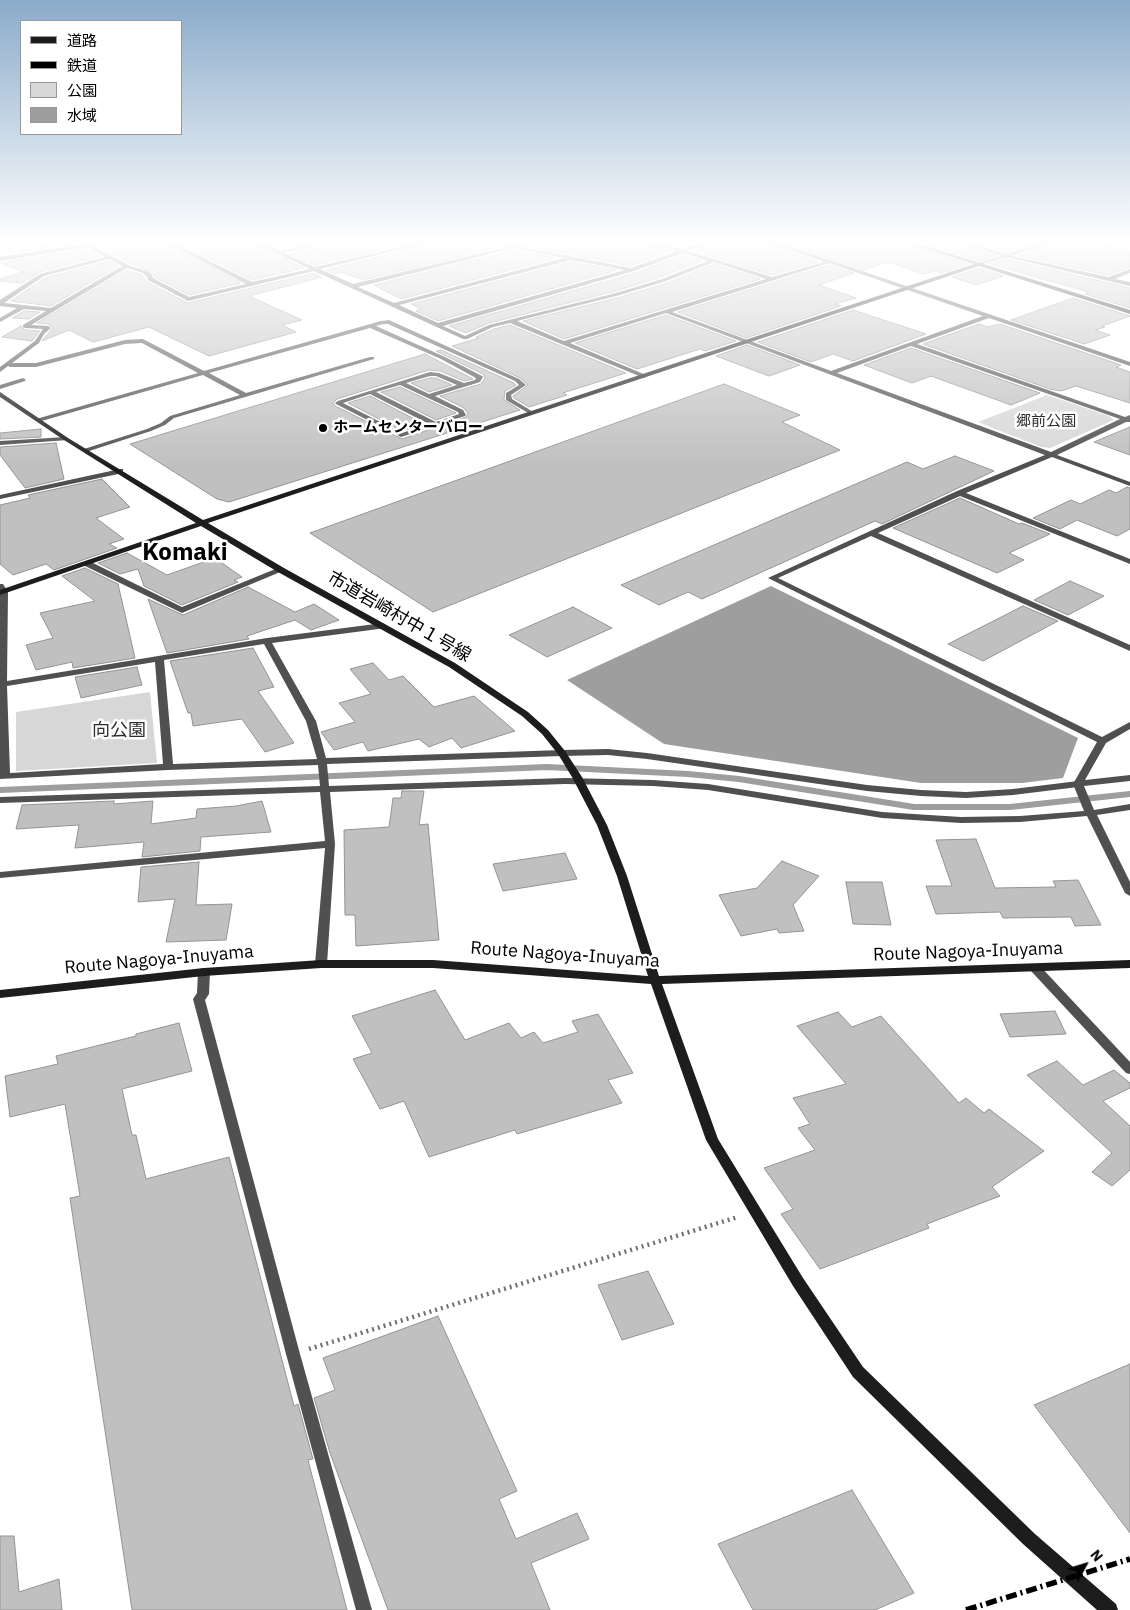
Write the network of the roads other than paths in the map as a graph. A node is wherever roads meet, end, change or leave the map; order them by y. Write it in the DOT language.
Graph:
graph roads {
  1 [pos="43,315"];
  2 [pos="415,315"];
  3 [pos="476,315"];
  4 [pos="534,315"];
  5 [pos="657,315"];
  6 [pos="676,315"];
  7 [pos="827,315"];
  8 [pos="988,316"];
  9 [pos="511,321"];
  10 [pos="371,326"];
  11 [pos="439,326"];
  12 [pos="747,342"];
  13 [pos="564,343"];
  14 [pos="912,344"];
  15 [pos="372,358"];
  16 [pos="1130,364"];
  17 [pos="10,365"];
  18 [pos="0,370"];
  19 [pos="205,373"];
  20 [pos="830,373"];
  21 [pos="644,376"];
  22 [pos="23,380"];
  23 [pos="401,383"];
  24 [pos="0,386"];
  25 [pos="462,386"];
  26 [pos="370,392"];
  27 [pos="245,395"];
  28 [pos="429,396"];
  29 [pos="2,397"];
  30 [pos="532,413"];
  31 [pos="1129,419"];
  32 [pos="38,420"];
  33 [pos="435,424"];
  34 [pos="66,439"];
  35 [pos="0,443"];
  36 [pos="86,450"];
  37 [pos="1051,454"];
  38 [pos="120,470"];
  39 [pos="1130,484"];
  40 [pos="960,493"];
  41 [pos="0,498"];
  42 [pos="202,523"];
  43 [pos="871,533"];
  44 [pos="1130,562"];
  45 [pos="88,564"];
  46 [pos="281,570"];
  47 [pos="1,590"];
  48 [pos="383,626"];
  49 [pos="267,642"];
  50 [pos="1130,648"];
  51 [pos="159,658"];
  52 [pos="2,684"];
  53 [pos="1130,725"];
  54 [pos="1102,741"];
  55 [pos="562,753"];
  56 [pos="322,764"];
  57 [pos="168,767"];
  58 [pos="2,776"];
  59 [pos="1130,778"];
  60 [pos="578,779"];
  61 [pos="1078,784"];
  62 [pos="324,787"];
  63 [pos="0,800"];
  64 [pos="1130,807"];
  65 [pos="1090,811"];
  66 [pos="330,844"];
  67 [pos="0,875"];
  68 [pos="1130,893"];
  69 [pos="321,964"];
  70 [pos="1130,964"];
  71 [pos="1035,968"];
  72 [pos="204,972"];
  73 [pos="655,980"];
  74 [pos="0,994"];
  75 [pos="1130,1070"];
  76 [pos="364,1610"];
  77 [pos="1110,1610"];
  1 -- 17 [label="street"];
  2 -- 11 [label="street"];
  3 -- 11 [label="street"];
  4 -- 9 [label="street"];
  5 -- 13 [label="street"];
  6 -- 12 [label="street"];
  7 -- 12 [label="street"];
  8 -- 14 [label="street"];
  8 -- 16 [label="street"];
  9 -- 11 [label="street"];
  9 -- 13 [label="street"];
  10 -- 19 [label="street"];
  10 -- 25 [label="street"];
  10 -- 30 [label="street"];
  12 -- 20 [label="street"];
  12 -- 21 [label="street"];
  13 -- 21 [label="street"];
  14 -- 20 [label="street"];
  14 -- 31 [label="street"];
  15 -- 27 [label="street"];
  17 -- 18 [label="street"];
  17 -- 19 [label="street"];
  19 -- 27 [label="street"];
  19 -- 32 [label="street"];
  20 -- 37 [label="street"];
  21 -- 30 [label="street"];
  22 -- 24 [label="street"];
  23 -- 25 [label="street"];
  23 -- 26 [label="street"];
  23 -- 28 [label="street"];
  25 -- 28 [label="street"];
  26 -- 33 [label="street"];
  26 -- 33 [label="street"];
  27 -- 36 [label="street"];
  28 -- 33 [label="street"];
  29 -- 32 [label="street, 市道岩崎村中１号線"];
  30 -- 42 [label="street"];
  31 -- 37 [label="street"];
  32 -- 34 [label="street, 市道岩崎村中１号線"];
  34 -- 35 [label="street"];
  34 -- 36 [label="street, 市道岩崎村中１号線"];
  36 -- 38 [label="street, 市道岩崎村中１号線"];
  37 -- 39 [label="street"];
  37 -- 40 [label="street"];
  38 -- 41 [label="street"];
  38 -- 42 [label="street, 市道岩崎村中１号線"];
  40 -- 43 [label="street"];
  40 -- 44 [label="street"];
  42 -- 45 [label="street"];
  42 -- 46 [label="street, 市道岩崎村中１号線"];
  43 -- 50 [label="street"];
  43 -- 54 [label="street"];
  45 -- 46 [label="street"];
  45 -- 47 [label="street"];
  46 -- 48 [label="street, 市道岩崎村中１号線"];
  47 -- 52 [label="street"];
  48 -- 49 [label="street"];
  48 -- 55 [label="street, 市道岩崎村中１号線"];
  49 -- 51 [label="street"];
  49 -- 56 [label="street"];
  51 -- 52 [label="street"];
  51 -- 57 [label="street"];
  52 -- 58 [label="street"];
  53 -- 54 [label="street"];
  54 -- 61 [label="street"];
  55 -- 56 [label="street"];
  55 -- 60 [label="street, 市道岩崎村中１号線"];
  55 -- 61 [label="street"];
  56 -- 57 [label="street"];
  56 -- 62 [label="street"];
  57 -- 58 [label="street"];
  59 -- 61 [label="street"];
  60 -- 62 [label="street"];
  60 -- 65 [label="street"];
  60 -- 73 [label="street, 市道岩崎村中１号線"];
  61 -- 65 [label="street"];
  62 -- 63 [label="street"];
  62 -- 66 [label="street"];
  64 -- 65 [label="street"];
  65 -- 68 [label="street"];
  66 -- 67 [label="street"];
  66 -- 69 [label="street"];
  69 -- 72 [label="street, Route Nagoya-Inuyama"];
  69 -- 73 [label="street, Route Nagoya-Inuyama"];
  70 -- 71 [label="street, Route Nagoya-Inuyama"];
  71 -- 73 [label="street, Route Nagoya-Inuyama"];
  71 -- 75 [label="street"];
  72 -- 74 [label="street, Route Nagoya-Inuyama"];
  72 -- 76 [label="street"];
  73 -- 77 [label="street, 市道岩崎村中１号線"];
}
